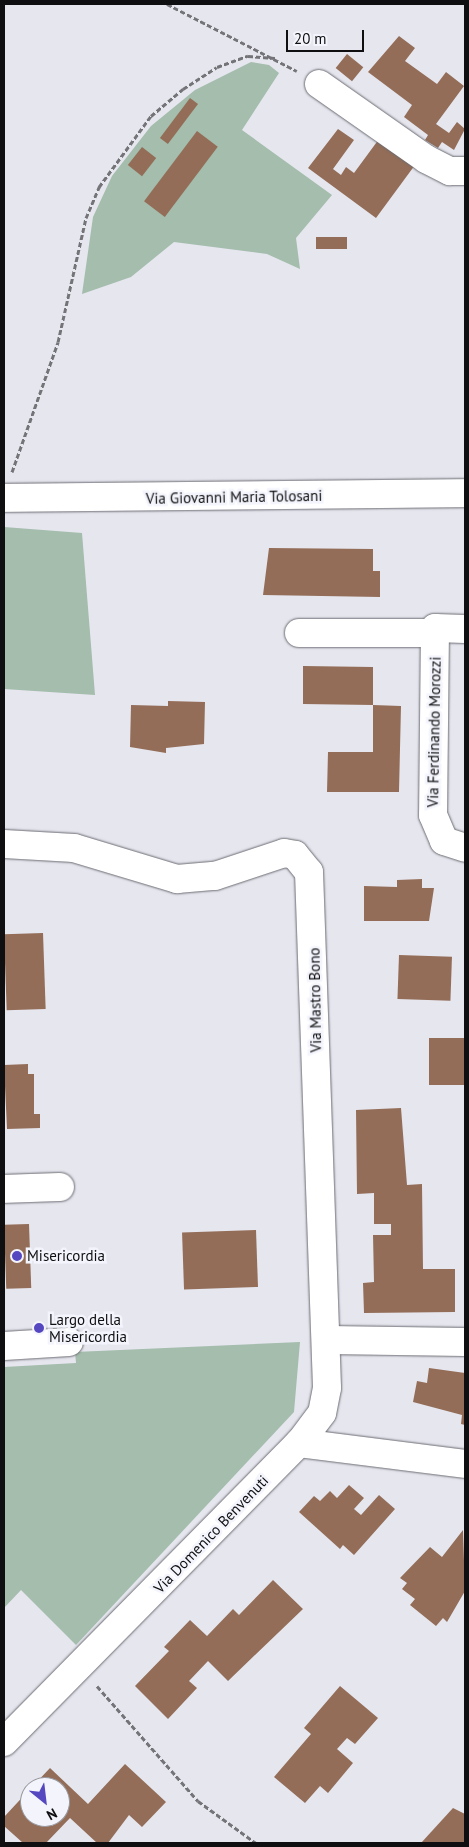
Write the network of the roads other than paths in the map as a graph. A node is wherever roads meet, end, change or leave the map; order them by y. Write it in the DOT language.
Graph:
graph roads {
  1 [pos="319,84"];
  2 [pos="465,171"];
  3 [pos="7,487"];
  4 [pos="465,493"];
  5 [pos="465,629"];
  6 [pos="435,630"];
  7 [pos="299,633"];
  8 [pos="4,844"];
  9 [pos="465,848"];
  10 [pos="60,1187"];
  11 [pos="4,1189"];
  12 [pos="328,1340"];
  13 [pos="69,1342"];
  14 [pos="465,1342"];
  15 [pos="4,1346"];
  16 [pos="300,1443"];
  17 [pos="465,1464"];
  18 [pos="4,1742"];
  1 -- 2 [label="street"];
  3 -- 4 [label="street, Via Giovanni Maria Tolosani"];
  5 -- 6 [label="street"];
  6 -- 7 [label="street"];
  6 -- 9 [label="street, Via Ferdinando Morozzi"];
  8 -- 12 [label="street, Via Mastro Bono"];
  10 -- 11 [label="street"];
  12 -- 14 [label="street"];
  12 -- 16 [label="street, Via Mastro Bono"];
  13 -- 15 [label="street"];
  16 -- 17 [label="street"];
  16 -- 18 [label="street, Via Domenico Benvenuti"];
}
